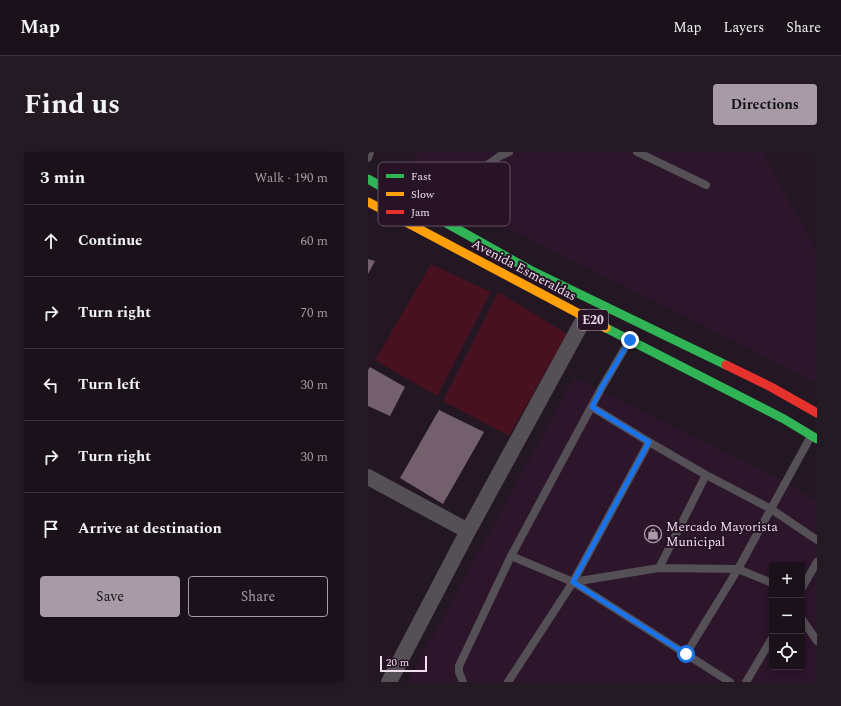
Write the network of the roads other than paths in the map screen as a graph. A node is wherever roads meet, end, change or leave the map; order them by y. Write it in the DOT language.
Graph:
graph roads {
  1 [pos="370,152"];
  2 [pos="509,152"];
  3 [pos="637,152"];
  4 [pos="368,158"];
  5 [pos="492,162"];
  6 [pos="368,179"];
  7 [pos="378,185"];
  8 [pos="706,186"];
  9 [pos="368,202"];
  10 [pos="378,207"];
  11 [pos="413,226"];
  12 [pos="452,226"];
  13 [pos="585,317"];
  14 [pos="630,340"];
  15 [pos="592,407"];
  16 [pos="817,413"];
  17 [pos="814,437"];
  18 [pos="649,442"];
  19 [pos="706,475"];
  20 [pos="368,477"];
  21 [pos="771,509"];
  22 [pos="468,531"];
  23 [pos="817,540"];
  24 [pos="511,556"];
  25 [pos="817,562"];
  26 [pos="658,568"];
  27 [pos="738,569"];
  28 [pos="573,582"];
  29 [pos="769,582"];
  30 [pos="805,583"];
  31 [pos="805,624"];
  32 [pos="817,641"];
  33 [pos="769,643"];
  34 [pos="686,654"];
  35 [pos="389,682"];
  36 [pos="463,682"];
  37 [pos="508,682"];
  38 [pos="730,682"];
  39 [pos="746,682"];
  1 -- 4 [label="lane"];
  2 -- 5 [label="lane"];
  3 -- 8 [label="lane"];
  6 -- 7 [label="highway, Avenida Esmeraldas / E20"];
  9 -- 10 [label="highway, Avenida Esmeraldas / E20"];
  11 -- 13 [label="highway, Avenida Esmeraldas / E20"];
  12 -- 16 [label="highway, Avenida Esmeraldas / E20"];
  13 -- 14 [label="highway, Avenida Esmeraldas / E20"];
  13 -- 22 [label="street"];
  14 -- 15 [label="lane"];
  14 -- 17 [label="highway, Avenida Esmeraldas / E20"];
  15 -- 18 [label="lane"];
  15 -- 24 [label="lane"];
  17 -- 21 [label="lane"];
  18 -- 19 [label="lane"];
  18 -- 28 [label="lane"];
  19 -- 21 [label="lane"];
  19 -- 26 [label="lane"];
  20 -- 22 [label="street"];
  21 -- 23 [label="lane"];
  21 -- 27 [label="lane"];
  22 -- 35 [label="street"];
  24 -- 28 [label="lane"];
  24 -- 36 [label="lane"];
  25 -- 30 [label="lane"];
  26 -- 27 [label="lane"];
  26 -- 28 [label="lane"];
  27 -- 29 [label="lane"];
  27 -- 34 [label="lane"];
  28 -- 34 [label="lane"];
  28 -- 37 [label="lane"];
  31 -- 32 [label="lane"];
  33 -- 39 [label="lane"];
  34 -- 38 [label="lane"];
}
